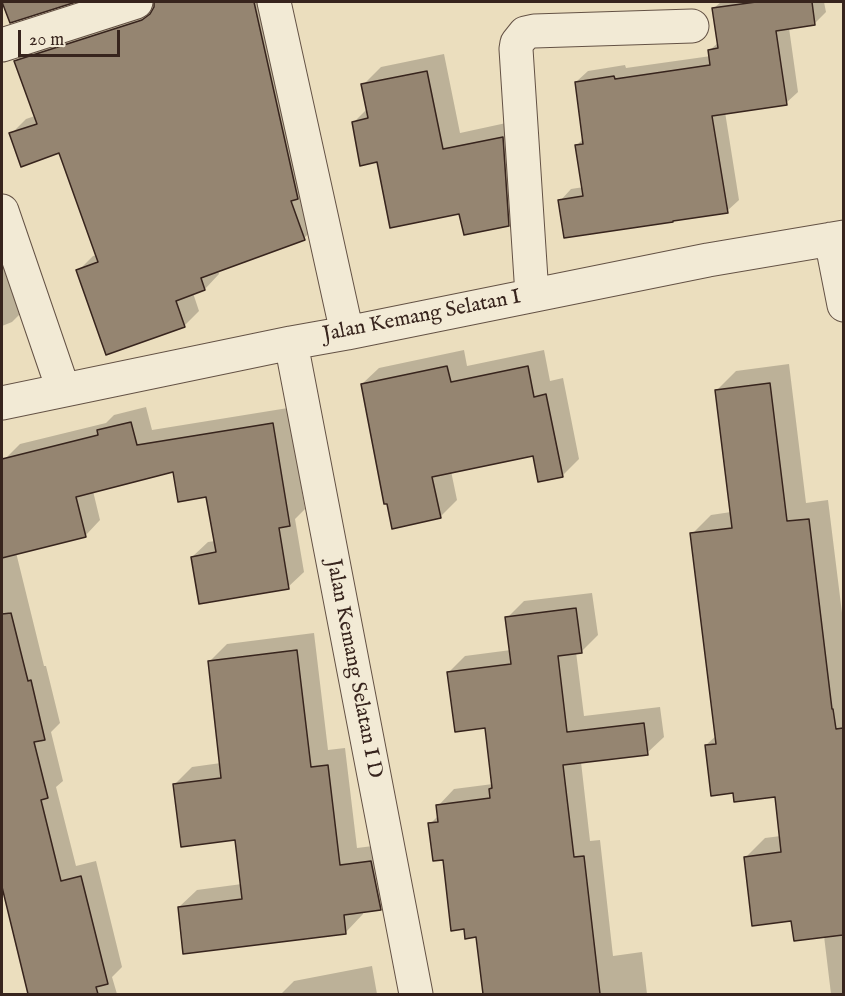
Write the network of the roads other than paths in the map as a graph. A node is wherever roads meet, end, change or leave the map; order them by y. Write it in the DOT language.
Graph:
graph roads {
  1 [pos="136,2"];
  2 [pos="274,2"];
  3 [pos="693,26"];
  4 [pos="2,45"];
  5 [pos="2,211"];
  6 [pos="837,238"];
  7 [pos="532,295"];
  8 [pos="843,305"];
  9 [pos="347,333"];
  10 [pos="291,343"];
  11 [pos="63,389"];
  12 [pos="2,403"];
  13 [pos="416,994"];
  1 -- 4 [label="street"];
  2 -- 9 [label="street"];
  3 -- 7 [label="street"];
  5 -- 11 [label="street"];
  6 -- 7 [label="street, Jalan Kemang Selatan I"];
  6 -- 8 [label="street"];
  7 -- 9 [label="street, Jalan Kemang Selatan I"];
  9 -- 10 [label="street, Jalan Kemang Selatan I"];
  10 -- 11 [label="street, Jalan Kemang Selatan I"];
  10 -- 13 [label="street, Jalan Kemang Selatan I D"];
  11 -- 12 [label="street, Jalan Kemang Selatan I"];
}
